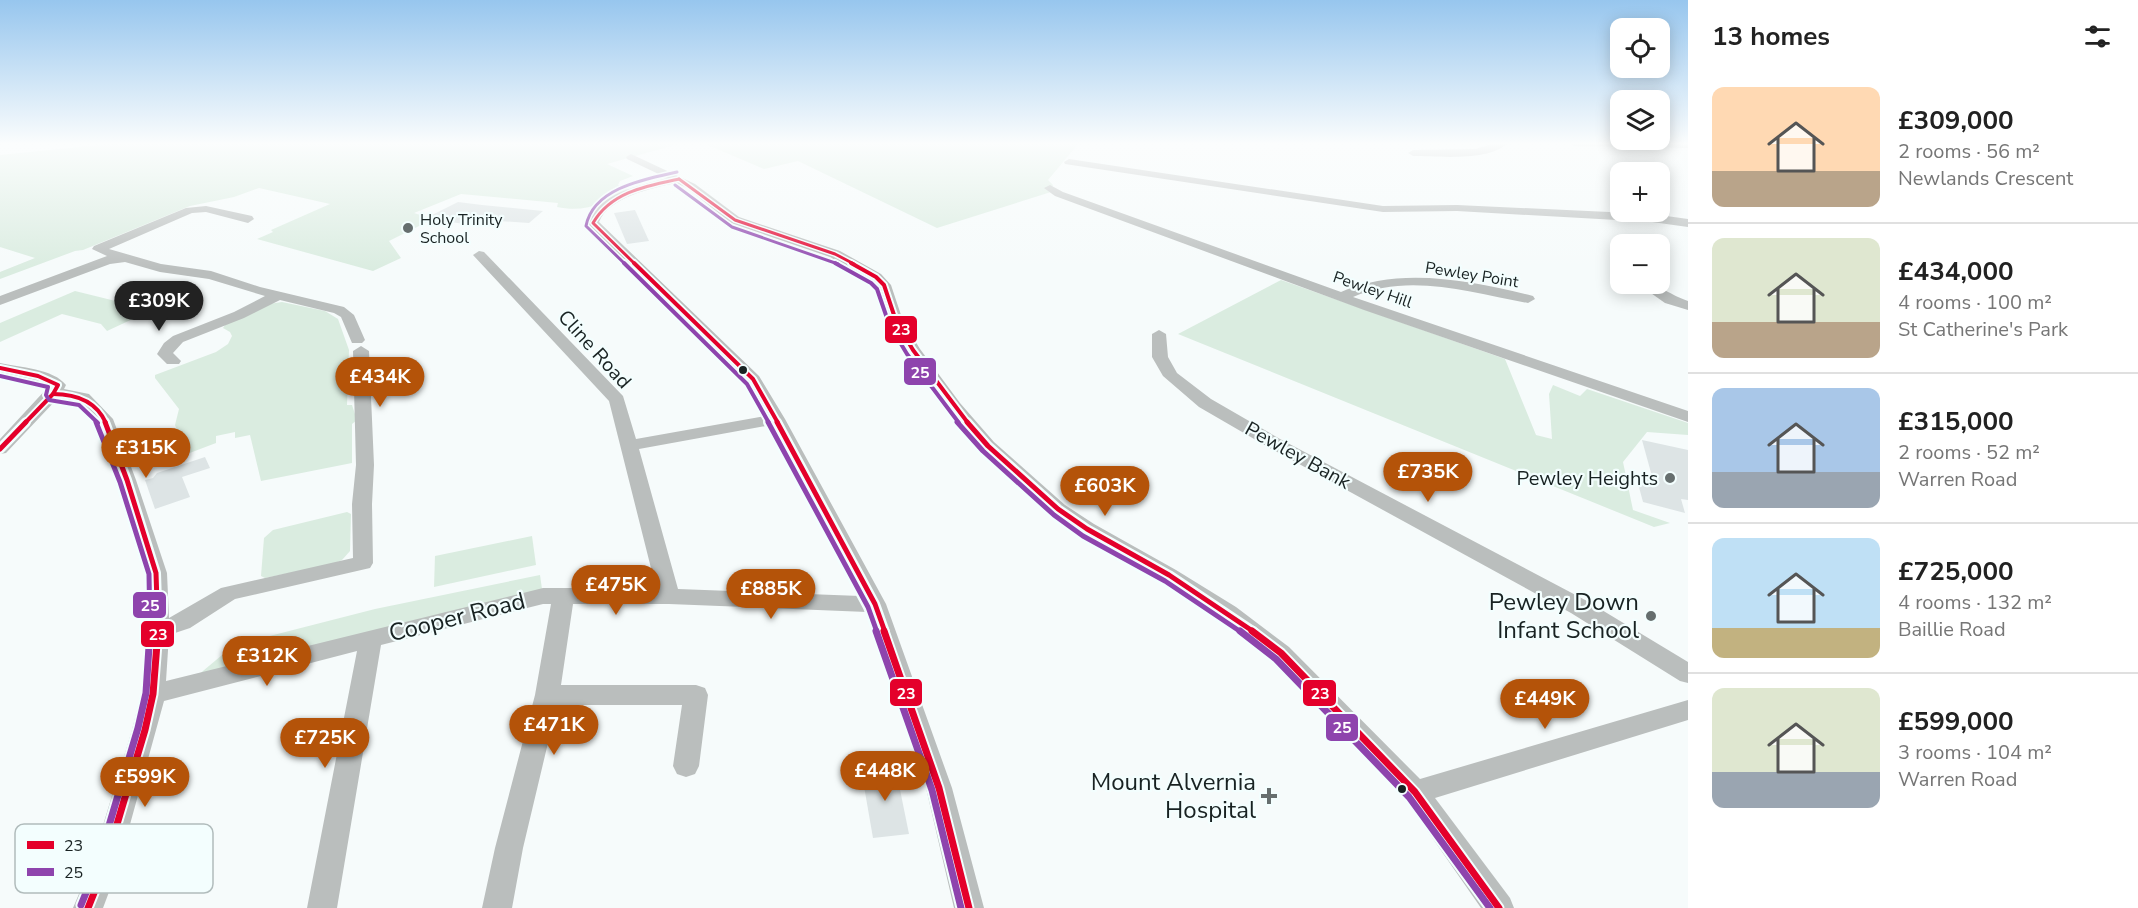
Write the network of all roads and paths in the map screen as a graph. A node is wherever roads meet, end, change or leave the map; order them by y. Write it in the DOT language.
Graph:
graph roads {
  1 [pos="651,185"];
  2 [pos="688,185"];
  3 [pos="1225,185"];
  4 [pos="1050,188"];
  5 [pos="259,208"];
  6 [pos="1688,223"];
  7 [pos="479,255"];
  8 [pos="120,257"];
  9 [pos="1661,294"];
  10 [pos="277,296"];
  11 [pos="1341,297"];
  12 [pos="1528,299"];
  13 [pos="0,301"];
  14 [pos="1688,306"];
  15 [pos="1159,334"];
  16 [pos="173,361"];
  17 [pos="0,368"];
  18 [pos="53,394"];
  19 [pos="1688,417"];
  20 [pos="776,419"];
  21 [pos="629,446"];
  22 [pos="0,449"];
  23 [pos="563,596"];
  24 [pos="669,596"];
  25 [pos="875,603"];
  26 [pos="158,630"];
  27 [pos="371,638"];
  28 [pos="1688,674"];
  29 [pos="153,694"];
  30 [pos="547,695"];
  31 [pos="1688,710"];
  32 [pos="686,766"];
  33 [pos="1415,792"];
  34 [pos="117,824"];
  35 [pos="93,893"];
  36 [pos="88,908"];
  37 [pos="322,908"];
  38 [pos="497,908"];
  39 [pos="969,908"];
  40 [pos="1499,908"];
  1 -- 20 [label="street"];
  2 -- 33 [label="street"];
  3 -- 6 [label="street"];
  4 -- 11 [label="street, Pewley Hill"];
  5 -- 8 [label="street"];
  7 -- 21 [label="street, Cline Road"];
  8 -- 10 [label="street"];
  8 -- 13 [label="street"];
  9 -- 14 [label="street"];
  10 -- 16 [label="street"];
  10 -- 26 [label="street"];
  11 -- 12 [label="street, Pewley Point"];
  11 -- 19 [label="street, Pewley Hill"];
  15 -- 28 [label="street, Pewley Bank"];
  17 -- 18 [label="street"];
  18 -- 22 [label="street"];
  18 -- 26 [label="street"];
  20 -- 21 [label="street"];
  20 -- 25 [label="street"];
  21 -- 24 [label="street, Cline Road"];
  23 -- 24 [label="street, Cooper Road"];
  23 -- 27 [label="street, Cooper Road"];
  23 -- 30 [label="street"];
  24 -- 25 [label="street, Cooper Road"];
  25 -- 39 [label="street"];
  26 -- 29 [label="street"];
  27 -- 29 [label="street, Cooper Road"];
  27 -- 37 [label="street"];
  29 -- 34 [label="street"];
  30 -- 32 [label="street"];
  30 -- 38 [label="street"];
  31 -- 33 [label="street"];
  33 -- 40 [label="street"];
  35 -- 36 [label="street"];
}
